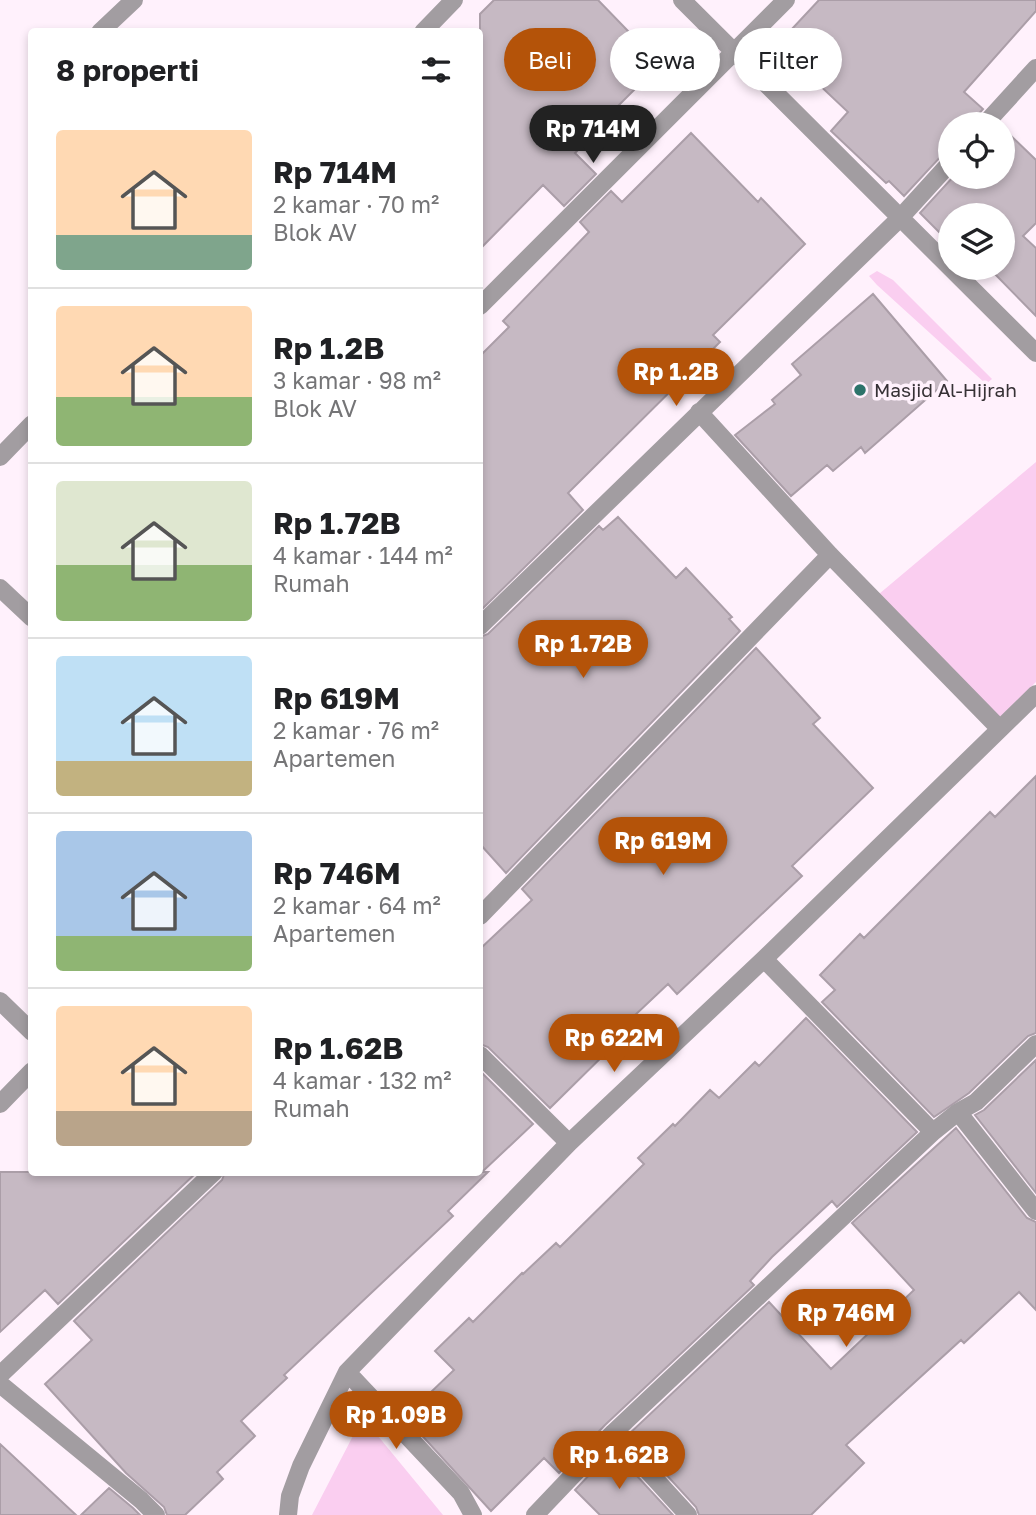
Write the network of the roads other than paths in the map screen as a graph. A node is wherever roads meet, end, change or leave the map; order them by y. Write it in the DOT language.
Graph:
graph roads {
  1 [pos="134,0"];
  2 [pos="454,0"];
  3 [pos="682,0"];
  4 [pos="786,0"];
  5 [pos="104,28"];
  6 [pos="427,28"];
  7 [pos="757,28"];
  8 [pos="734,51"];
  9 [pos="1036,68"];
  10 [pos="773,91"];
  11 [pos="996,112"];
  12 [pos="938,176"];
  13 [pos="899,219"];
  14 [pos="483,303"];
  15 [pos="1036,353"];
  16 [pos="699,412"];
  17 [pos="28,428"];
  18 [pos="0,457"];
  19 [pos="830,555"];
  20 [pos="0,588"];
  21 [pos="28,614"];
  22 [pos="483,623"];
  23 [pos="1036,694"];
  24 [pos="999,728"];
  25 [pos="483,913"];
  26 [pos="764,959"];
  27 [pos="0,1000"];
  28 [pos="28,1028"];
  29 [pos="1036,1044"];
  30 [pos="483,1058"];
  31 [pos="28,1075"];
  32 [pos="0,1104"];
  33 [pos="958,1112"];
  34 [pos="933,1132"];
  35 [pos="569,1143"];
  36 [pos="210,1176"];
  37 [pos="1036,1211"];
  38 [pos="347,1372"];
  39 [pos="0,1375"];
  40 [pos="0,1384"];
  41 [pos="613,1433"];
  42 [pos="156,1515"];
  43 [pos="288,1515"];
  44 [pos="473,1515"];
  45 [pos="535,1515"];
  46 [pos="688,1515"];
  1 -- 5 [label="street"];
  2 -- 6 [label="street"];
  3 -- 8 [label="street"];
  4 -- 7 [label="street"];
  8 -- 14 [label="street"];
  9 -- 11 [label="street"];
  10 -- 13 [label="street"];
  12 -- 13 [label="street"];
  13 -- 15 [label="street"];
  13 -- 16 [label="street"];
  16 -- 19 [label="street"];
  16 -- 22 [label="street"];
  17 -- 18 [label="street"];
  19 -- 24 [label="street"];
  19 -- 25 [label="street"];
  20 -- 21 [label="street"];
  23 -- 24 [label="street"];
  24 -- 26 [label="street"];
  26 -- 34 [label="street"];
  26 -- 35 [label="street"];
  27 -- 28 [label="street"];
  29 -- 33 [label="street"];
  30 -- 35 [label="street"];
  31 -- 32 [label="street"];
  33 -- 34 [label="street"];
  33 -- 37 [label="street"];
  34 -- 41 [label="street"];
  35 -- 38 [label="street"];
  36 -- 39 [label="street"];
  38 -- 43 [label="street"];
  38 -- 44 [label="street"];
  40 -- 42 [label="street"];
  41 -- 45 [label="street"];
  41 -- 46 [label="street"];
}
